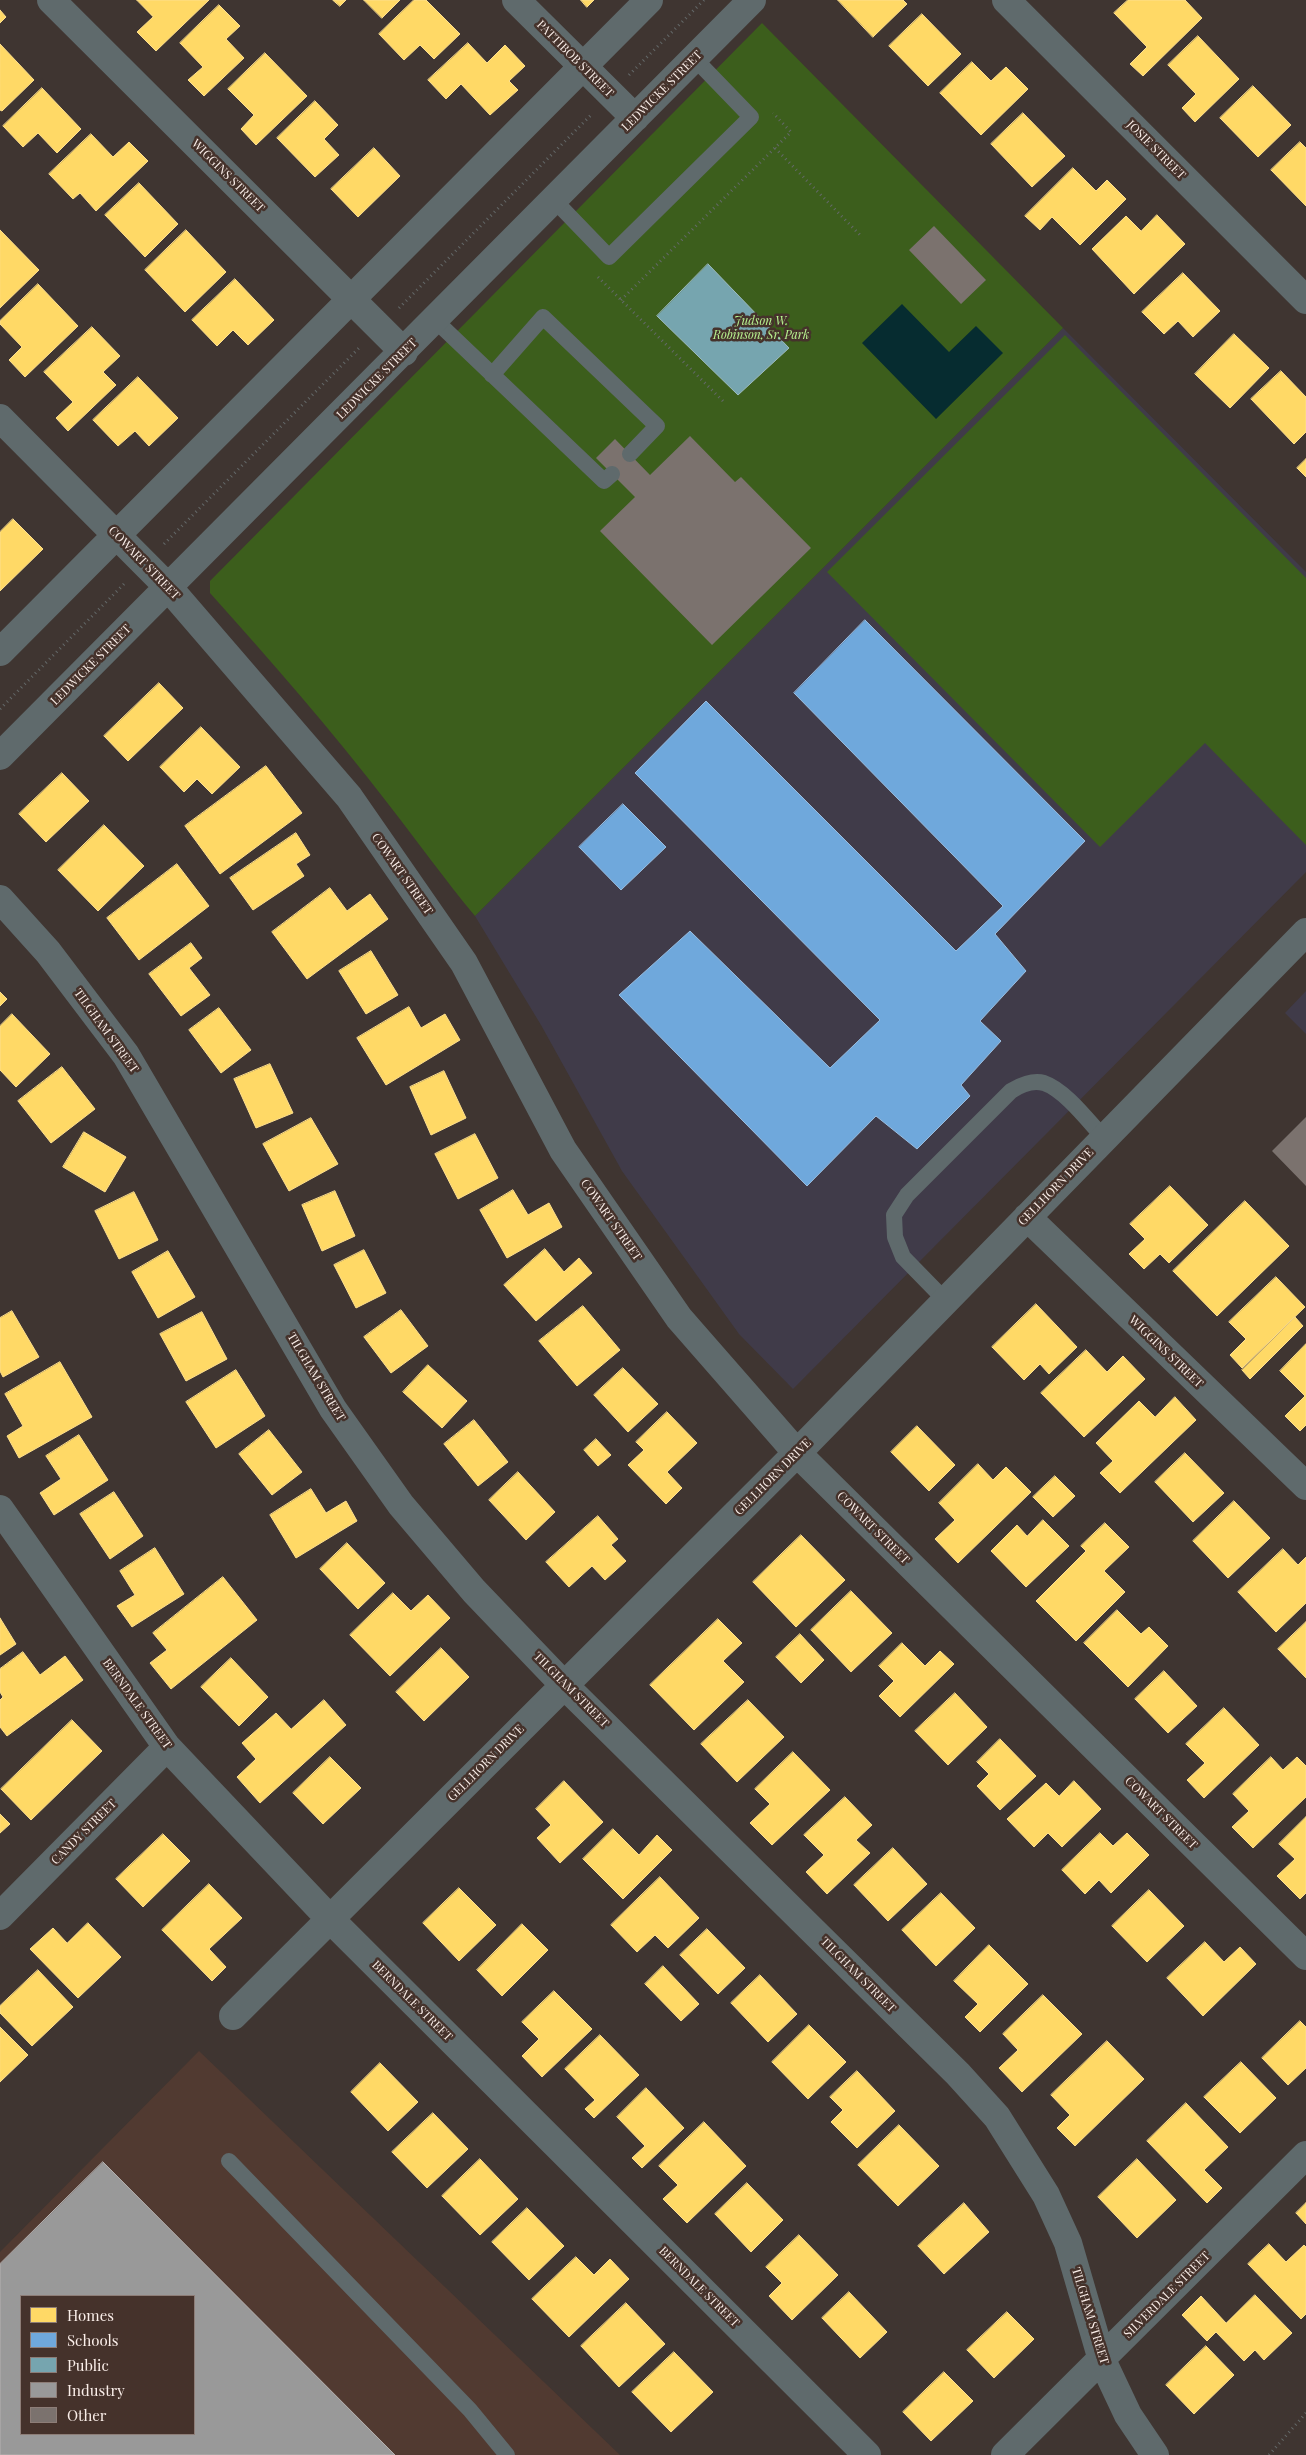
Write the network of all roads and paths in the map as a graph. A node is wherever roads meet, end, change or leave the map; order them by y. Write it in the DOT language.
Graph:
graph roads {
  1 [pos="51,0"];
  2 [pos="516,0"];
  3 [pos="648,0"];
  4 [pos="704,0"];
  5 [pos="752,0"];
  6 [pos="1006,0"];
  7 [pos="694,58"];
  8 [pos="583,66"];
  9 [pos="611,94"];
  10 [pos="766,106"];
  11 [pos="634,118"];
  12 [pos="775,148"];
  13 [pos="554,200"];
  14 [pos="861,236"];
  15 [pos="595,274"];
  16 [pos="352,299"];
  17 [pos="621,300"];
  18 [pos="1306,300"];
  19 [pos="434,320"];
  20 [pos="379,328"];
  21 [pos="404,352"];
  22 [pos="492,375"];
  23 [pos="723,401"];
  24 [pos="0,418"];
  25 [pos="630,454"];
  26 [pos="612,474"];
  27 [pos="116,534"];
  28 [pos="145,563"];
  29 [pos="168,587"];
  30 [pos="0,652"];
  31 [pos="0,709"];
  32 [pos="0,756"];
  33 [pos="0,900"];
  34 [pos="1303,941"];
  35 [pos="1104,1138"];
  36 [pos="1027,1217"];
  37 [pos="946,1300"];
  38 [pos="797,1454"];
  39 [pos="1306,1486"];
  40 [pos="0,1510"];
  41 [pos="564,1685"];
  42 [pos="167,1748"];
  43 [pos="0,1916"];
  44 [pos="330,1920"];
  45 [pos="1306,1956"];
  46 [pos="233,2016"];
  47 [pos="1306,2156"];
  48 [pos="229,2161"];
  49 [pos="1102,2360"];
  50 [pos="1306,2413"];
  51 [pos="508,2455"];
  52 [pos="867,2455"];
  53 [pos="1004,2455"];
  54 [pos="1156,2455"];
  55 [pos="1269,2455"];
  1 -- 16 [label="street, WIGGINS STREET"];
  2 -- 8 [label="street, PATTIBOB STREET"];
  3 -- 8 [label="street"];
  4 -- 9 [label="path"];
  5 -- 7 [label="street, LEDWICKE STREET"];
  6 -- 18 [label="street, JOSIE STREET"];
  7 -- 11 [label="street, LEDWICKE STREET"];
  7 -- 13 [label="lane"];
  8 -- 9 [label="street, PATTIBOB STREET"];
  8 -- 16 [label="street"];
  9 -- 11 [label="street, PATTIBOB STREET"];
  9 -- 20 [label="path"];
  10 -- 12 [label="path"];
  11 -- 13 [label="street, LEDWICKE STREET"];
  12 -- 14 [label="path"];
  12 -- 17 [label="path"];
  13 -- 19 [label="street, LEDWICKE STREET"];
  15 -- 17 [label="path"];
  16 -- 20 [label="street, WIGGINS STREET"];
  16 -- 27 [label="street"];
  17 -- 23 [label="path"];
  19 -- 21 [label="street, LEDWICKE STREET"];
  19 -- 22 [label="lane"];
  20 -- 21 [label="street, WIGGINS STREET"];
  20 -- 28 [label="path"];
  21 -- 29 [label="street, LEDWICKE STREET"];
  22 -- 25 [label="lane"];
  22 -- 26 [label="lane"];
  24 -- 27 [label="street, COWART STREET"];
  27 -- 28 [label="street, COWART STREET"];
  27 -- 30 [label="street"];
  28 -- 29 [label="street, COWART STREET"];
  28 -- 31 [label="path"];
  29 -- 32 [label="street, LEDWICKE STREET"];
  29 -- 38 [label="street, COWART STREET"];
  33 -- 41 [label="street, TILGHAM STREET"];
  34 -- 35 [label="street, GELLHORN DRIVE"];
  35 -- 36 [label="street, GELLHORN DRIVE"];
  35 -- 37 [label="lane"];
  36 -- 37 [label="street, GELLHORN DRIVE"];
  36 -- 39 [label="street, WIGGINS STREET"];
  37 -- 38 [label="street, GELLHORN DRIVE"];
  38 -- 41 [label="street, GELLHORN DRIVE"];
  38 -- 45 [label="street, COWART STREET"];
  40 -- 42 [label="street, BERNDALE STREET"];
  41 -- 44 [label="street, GELLHORN DRIVE"];
  41 -- 49 [label="street, TILGHAM STREET"];
  42 -- 43 [label="street, CANDY STREET"];
  42 -- 44 [label="street, BERNDALE STREET"];
  44 -- 46 [label="street, GELLHORN DRIVE"];
  44 -- 52 [label="street, BERNDALE STREET"];
  47 -- 49 [label="street, SILVERDALE STREET"];
  48 -- 51 [label="lane"];
  49 -- 53 [label="street, SILVERDALE STREET"];
  49 -- 54 [label="street, TILGHAM STREET"];
  50 -- 55 [label="path"];
}
